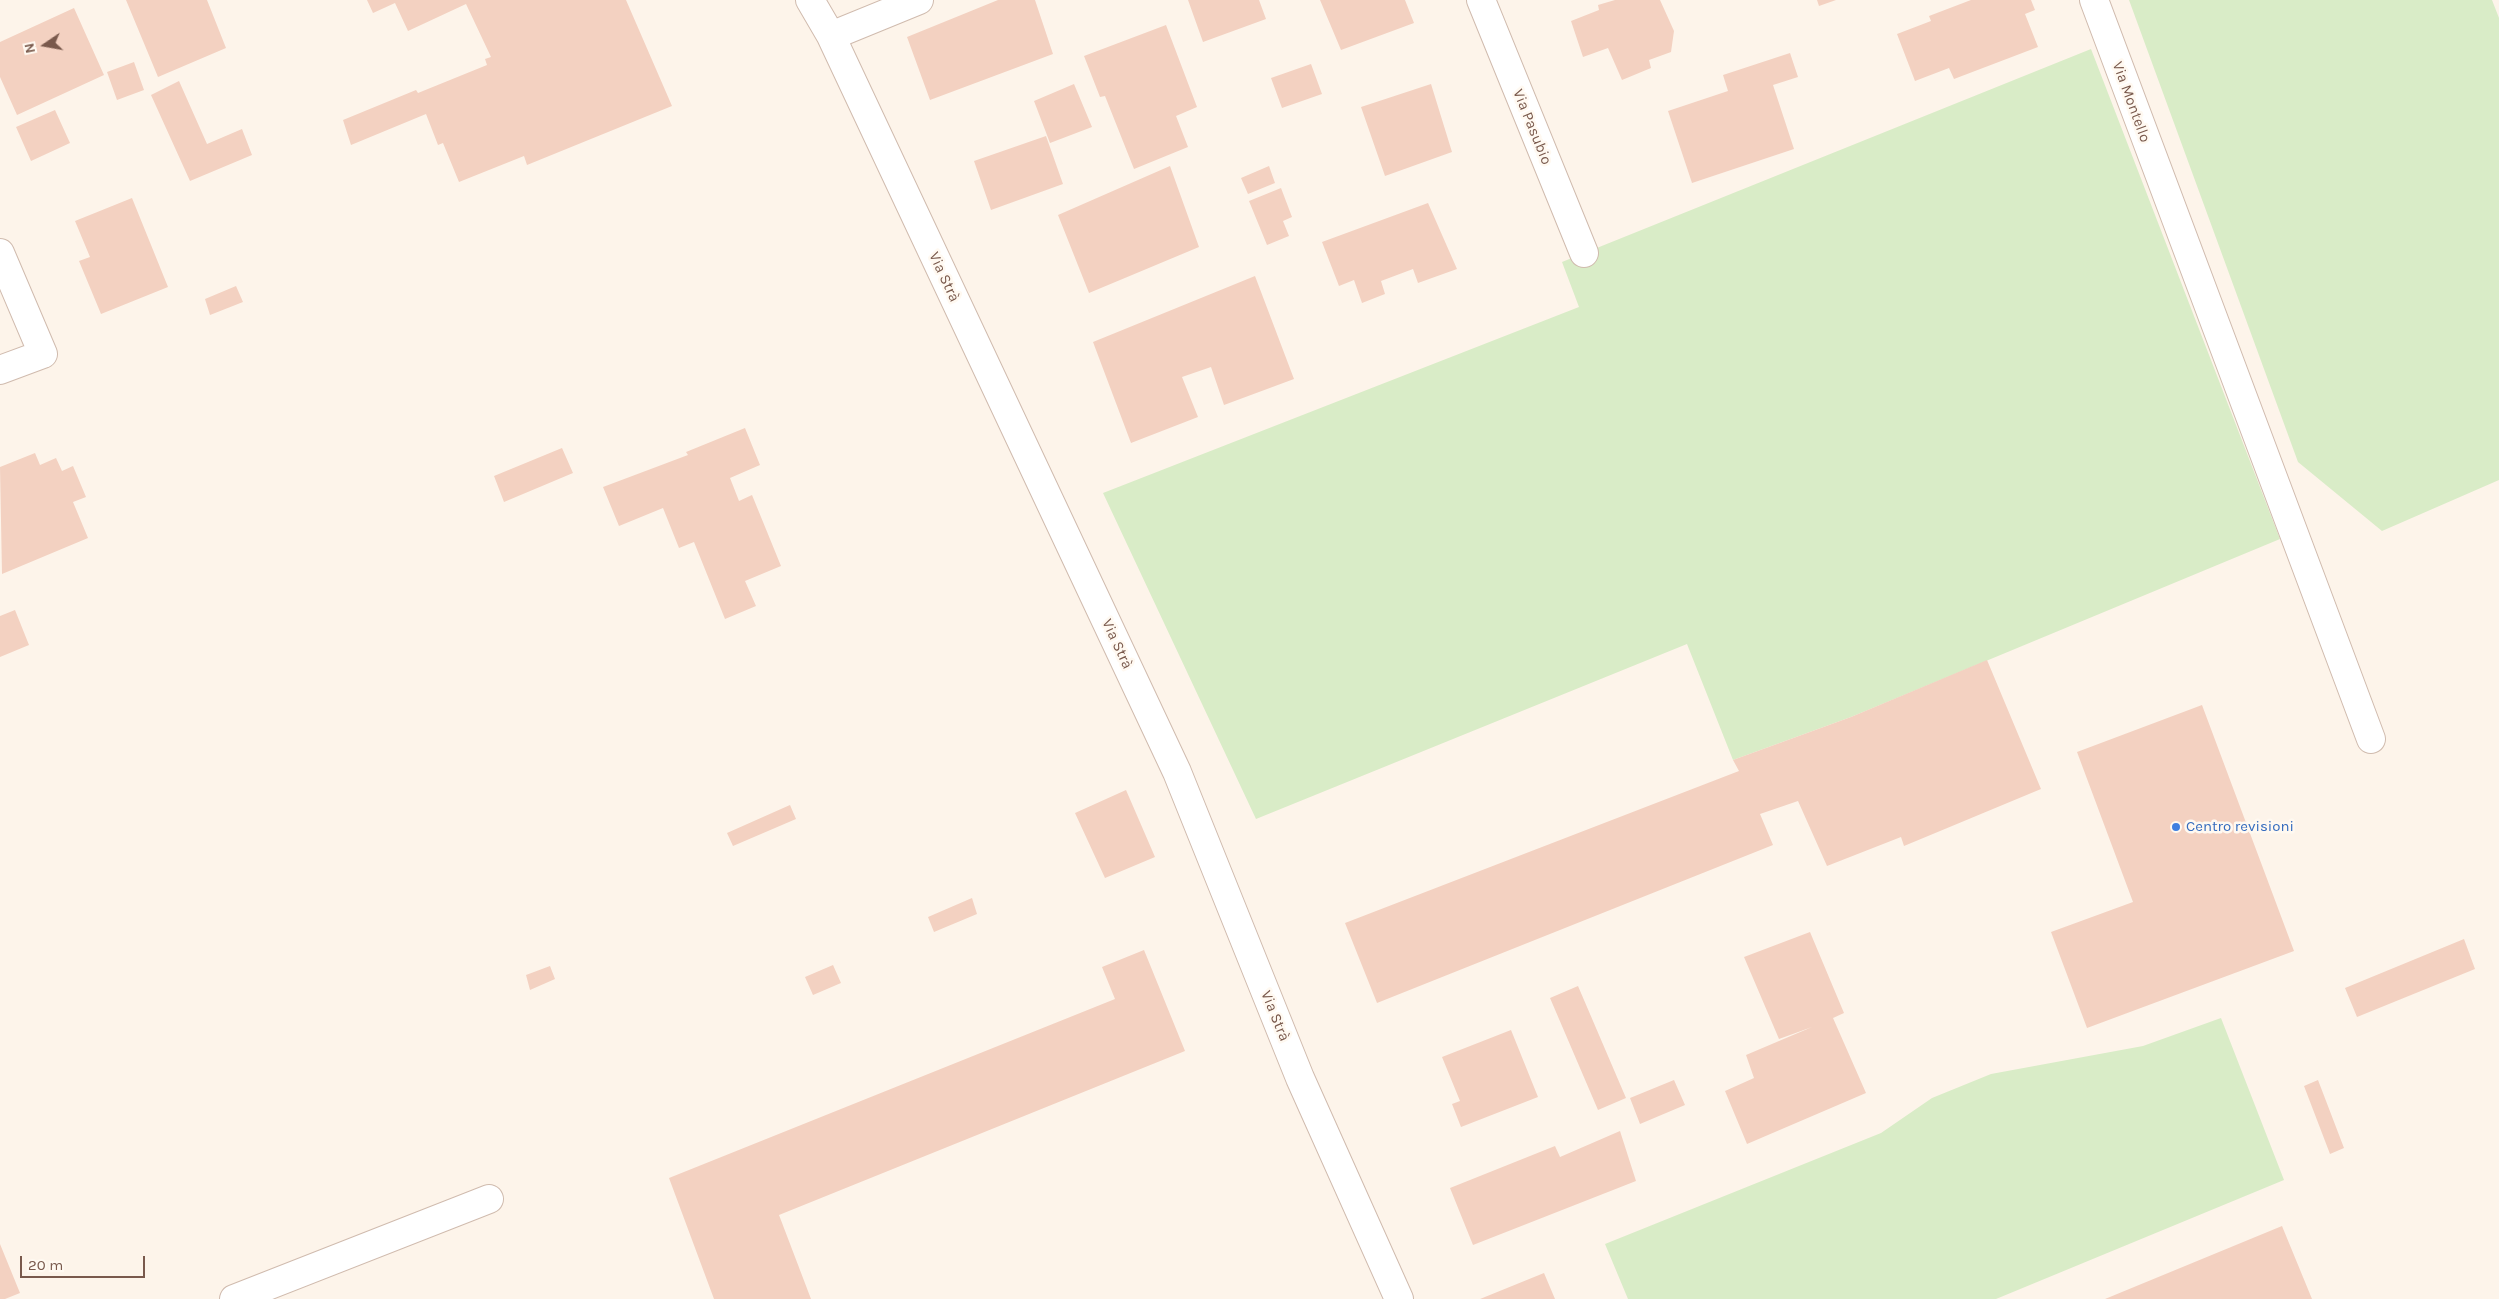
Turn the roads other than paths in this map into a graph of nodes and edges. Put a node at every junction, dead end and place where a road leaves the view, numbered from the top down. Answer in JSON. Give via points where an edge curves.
{"nodes":[{"id":1,"x":810,"y":0,"type":"edge"},
{"id":2,"x":919,"y":0,"type":"edge"},
{"id":3,"x":1480,"y":0,"type":"edge"},
{"id":4,"x":2094,"y":0,"type":"edge"},
{"id":5,"x":831,"y":36,"type":"junction"},
{"id":6,"x":0,"y":253,"type":"edge"},
{"id":7,"x":1584,"y":253,"type":"dead end"},
{"id":8,"x":0,"y":370,"type":"edge"},
{"id":9,"x":2371,"y":739,"type":"dead end"},
{"id":10,"x":489,"y":1199,"type":"dead end"},
{"id":11,"x":234,"y":1299,"type":"edge"},
{"id":12,"x":1399,"y":1299,"type":"edge"}],
"edges":[{"from":1,"to":5,"type":"street","name":"Via Strà"},
{"from":2,"to":5,"type":"street"},
{"from":3,"to":7,"type":"street","name":"Via Pasubio"},
{"from":4,"to":9,"type":"street","name":"Via Montello"},
{"from":5,"to":12,"type":"street","name":"Via Strà","via":[[1177,772],[1300,1078]]},
{"from":6,"to":8,"type":"street","via":[[42,354]]},
{"from":10,"to":11,"type":"street"}]}
